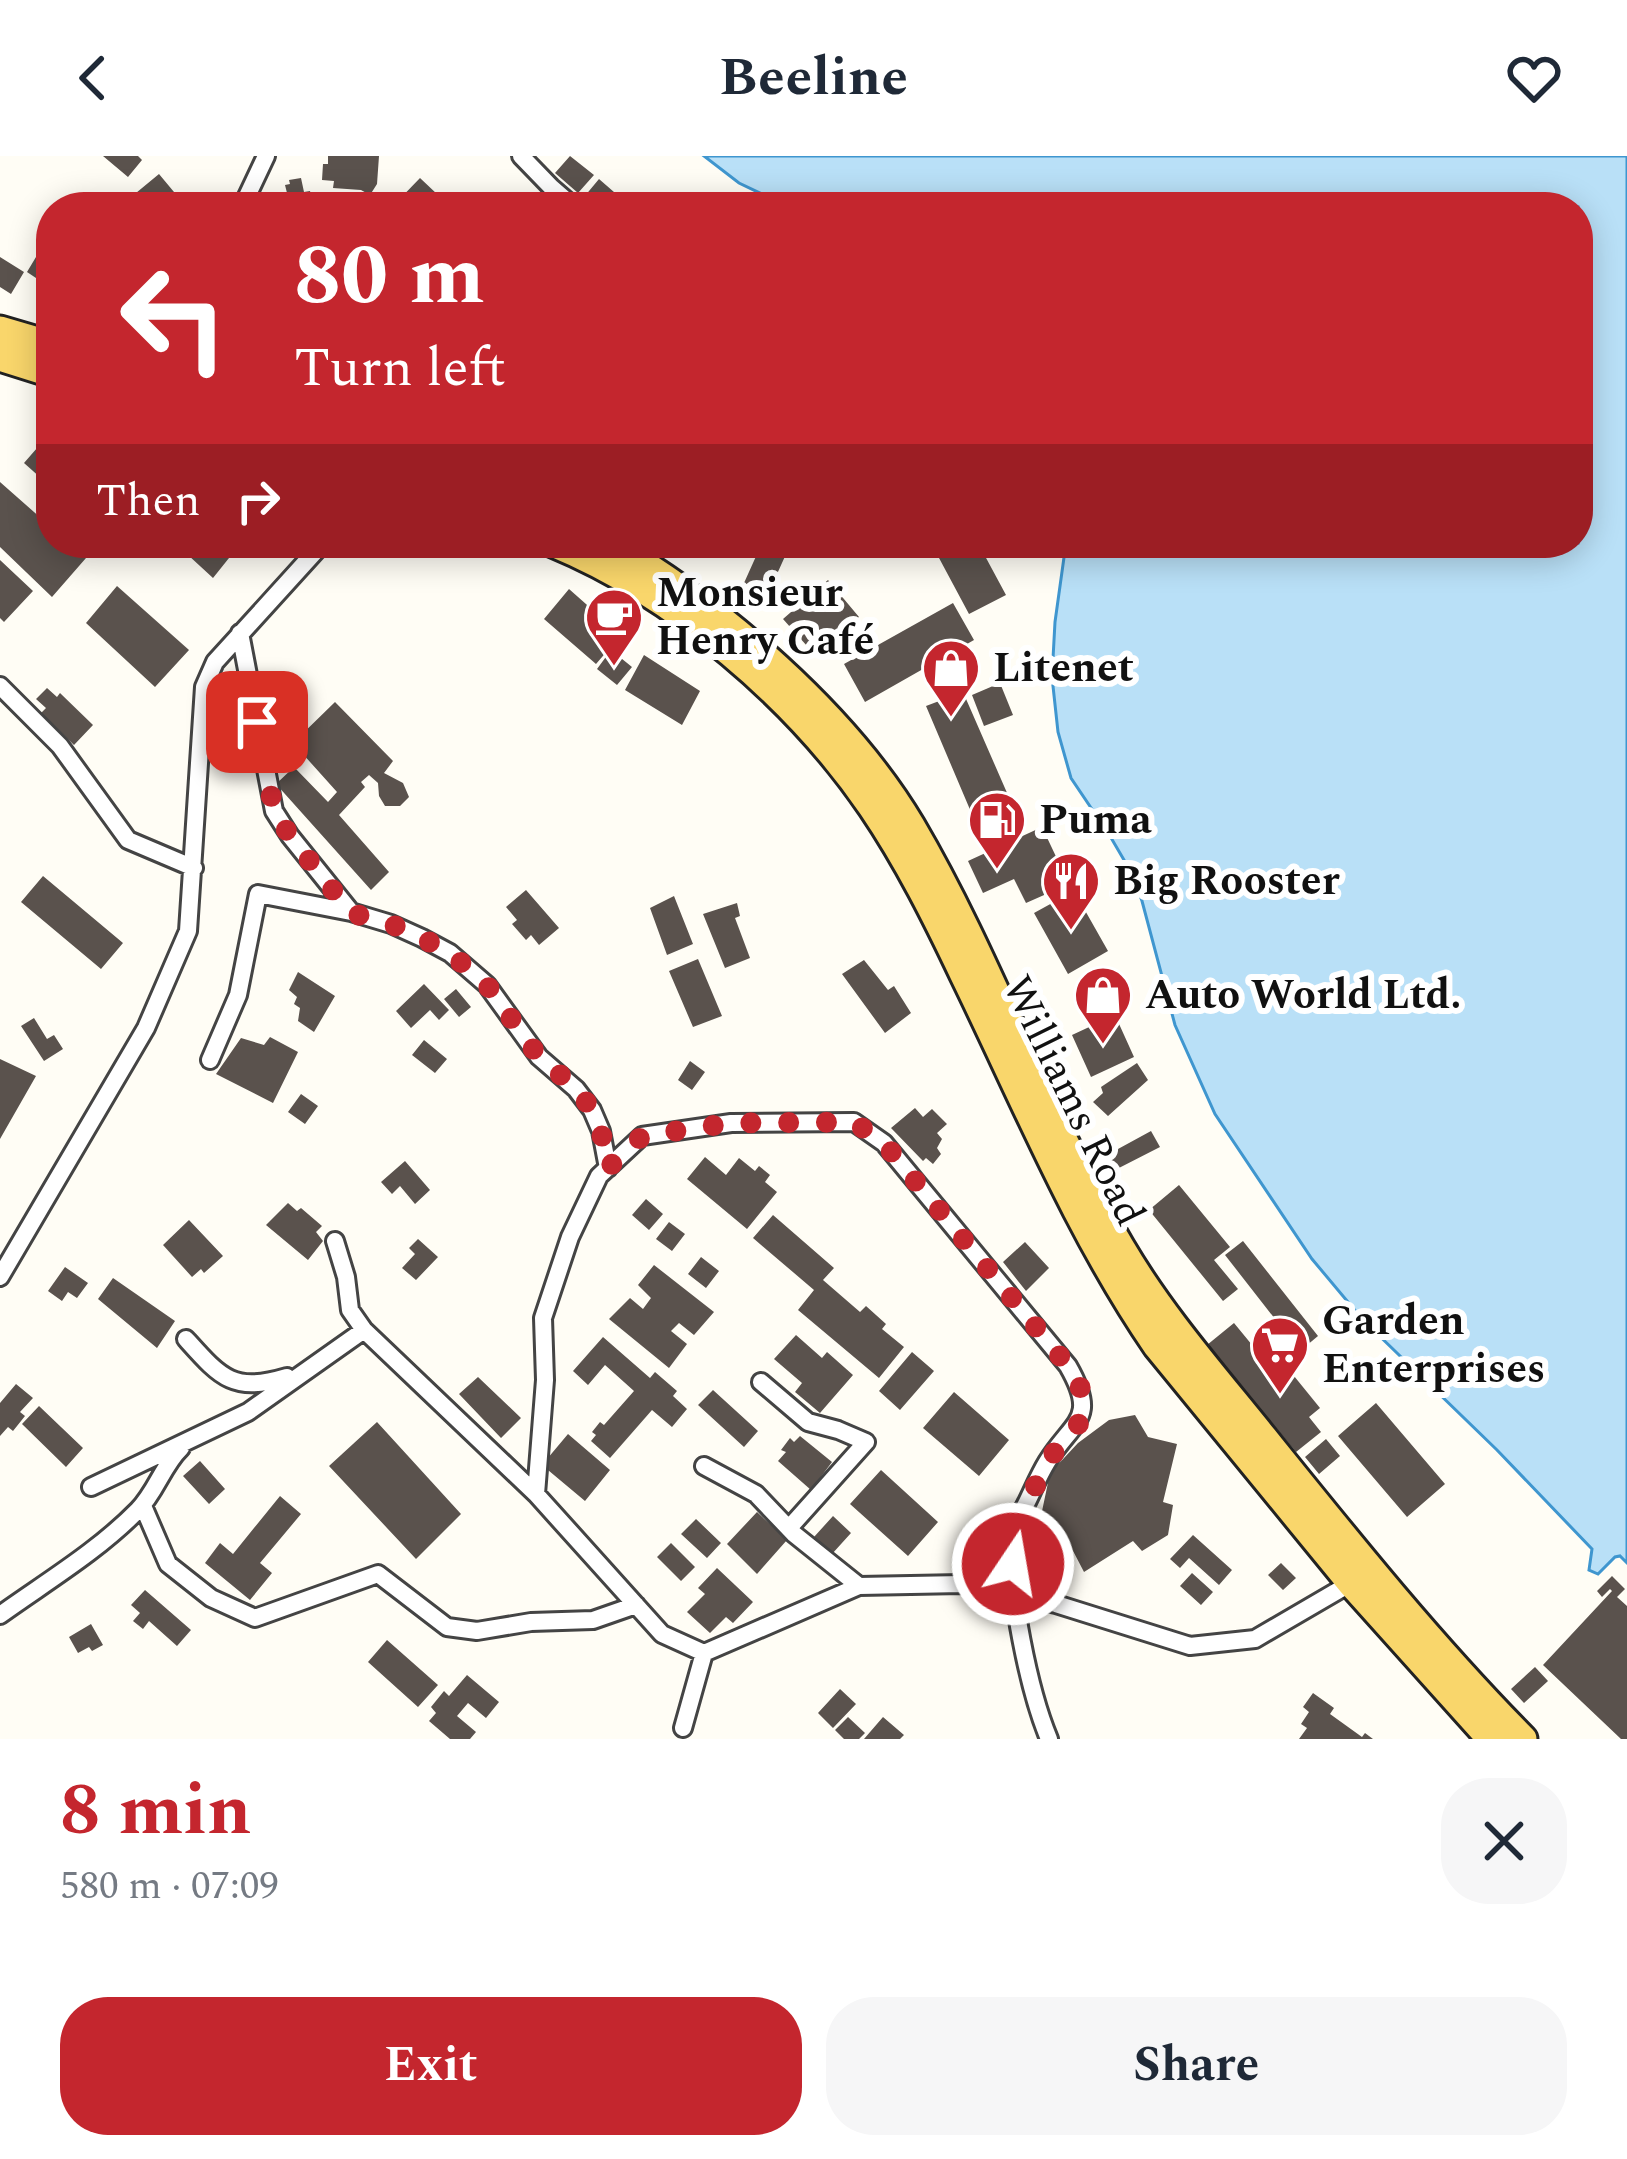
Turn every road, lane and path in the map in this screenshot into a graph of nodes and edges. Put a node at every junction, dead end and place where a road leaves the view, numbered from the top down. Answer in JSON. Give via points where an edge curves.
{"nodes":[{"id":1,"x":266,"y":156,"type":"edge"},
{"id":2,"x":521,"y":156,"type":"edge"},
{"id":3,"x":249,"y":192,"type":"edge"},
{"id":4,"x":556,"y":192,"type":"edge"},
{"id":5,"x":0,"y":330,"type":"edge"},
{"id":6,"x":36,"y":341,"type":"edge"},
{"id":7,"x":0,"y":357,"type":"edge"},
{"id":8,"x":36,"y":368,"type":"edge"},
{"id":9,"x":308,"y":558,"type":"edge"},
{"id":10,"x":589,"y":558,"type":"edge"},
{"id":11,"x":633,"y":558,"type":"edge"},
{"id":12,"x":240,"y":633,"type":"junction"},
{"id":13,"x":0,"y":686,"type":"edge"},
{"id":14,"x":194,"y":868,"type":"junction"},
{"id":15,"x":351,"y":913,"type":"junction"},
{"id":16,"x":210,"y":1060,"type":"dead end"},
{"id":17,"x":608,"y":1168,"type":"junction"},
{"id":18,"x":335,"y":1241,"type":"dead end"},
{"id":19,"x":0,"y":1277,"type":"edge"},
{"id":20,"x":364,"y":1330,"type":"junction"},
{"id":21,"x":186,"y":1339,"type":"dead end"},
{"id":22,"x":302,"y":1373,"type":"junction"},
{"id":23,"x":761,"y":1382,"type":"dead end"},
{"id":24,"x":190,"y":1438,"type":"junction"},
{"id":25,"x":704,"y":1466,"type":"dead end"},
{"id":26,"x":91,"y":1487,"type":"dead end"},
{"id":27,"x":536,"y":1494,"type":"junction"},
{"id":28,"x":143,"y":1506,"type":"junction"},
{"id":29,"x":789,"y":1528,"type":"junction"},
{"id":30,"x":1351,"y":1583,"type":"junction"},
{"id":31,"x":859,"y":1586,"type":"junction"},
{"id":32,"x":1015,"y":1594,"type":"junction"},
{"id":33,"x":635,"y":1605,"type":"junction"},
{"id":34,"x":0,"y":1615,"type":"edge"},
{"id":35,"x":704,"y":1653,"type":"junction"},
{"id":36,"x":683,"y":1728,"type":"dead end"},
{"id":37,"x":1049,"y":1739,"type":"edge"},
{"id":38,"x":1491,"y":1739,"type":"edge"},
{"id":39,"x":1523,"y":1739,"type":"edge"}],
"edges":[{"from":1,"to":3,"type":"street"},
{"from":2,"to":4,"type":"street"},
{"from":5,"to":6,"type":"main road"},
{"from":7,"to":8,"type":"main road"},
{"from":9,"to":12,"type":"street"},
{"from":10,"to":30,"type":"main road","name":"Williams Road","via":[[731,654],[860,790],[931,905],[1133,1311]]},
{"from":11,"to":39,"type":"main road","name":"Williams Road","via":[[749,644],[882,783],[953,901],[1069,1149],[1149,1291],[1369,1566]]},
{"from":12,"to":14,"type":"street","via":[[204,687]]},
{"from":12,"to":15,"type":"street","via":[[274,811]]},
{"from":13,"to":14,"type":"street","via":[[60,746],[128,840]]},
{"from":14,"to":19,"type":"street","via":[[188,932],[146,1028]]},
{"from":15,"to":16,"type":"street","via":[[258,894],[238,995]]},
{"from":15,"to":17,"type":"street","via":[[422,938],[487,985],[539,1057],[592,1110]]},
{"from":17,"to":27,"type":"street","via":[[571,1238],[543,1318]]},
{"from":17,"to":32,"type":"street","via":[[642,1136],[730,1123],[854,1122],[884,1143],[1081,1389],[1081,1421],[1048,1460],[1012,1534]]},
{"from":18,"to":20,"type":"street","via":[[350,1310]]},
{"from":20,"to":22,"type":"street"},
{"from":20,"to":27,"type":"street"},
{"from":21,"to":22,"type":"street","via":[[235,1384]]},
{"from":22,"to":24,"type":"street","via":[[248,1412]]},
{"from":23,"to":29,"type":"street","via":[[808,1422],[866,1442]]},
{"from":24,"to":26,"type":"street"},
{"from":24,"to":28,"type":"street"},
{"from":25,"to":29,"type":"street","via":[[756,1494]]},
{"from":27,"to":33,"type":"street"},
{"from":28,"to":33,"type":"street","via":[[168,1564],[211,1598],[255,1618],[378,1574],[447,1627],[477,1631],[593,1620]]},
{"from":28,"to":34,"type":"street"},
{"from":29,"to":31,"type":"street"},
{"from":30,"to":32,"type":"street","via":[[1255,1639],[1190,1646]]},
{"from":30,"to":38,"type":"main road","name":"Williams Road"},
{"from":31,"to":32,"type":"street","via":[[962,1583]]},
{"from":31,"to":35,"type":"street"},
{"from":32,"to":37,"type":"street"},
{"from":33,"to":35,"type":"street","via":[[662,1634]]},
{"from":35,"to":36,"type":"street"}]}
